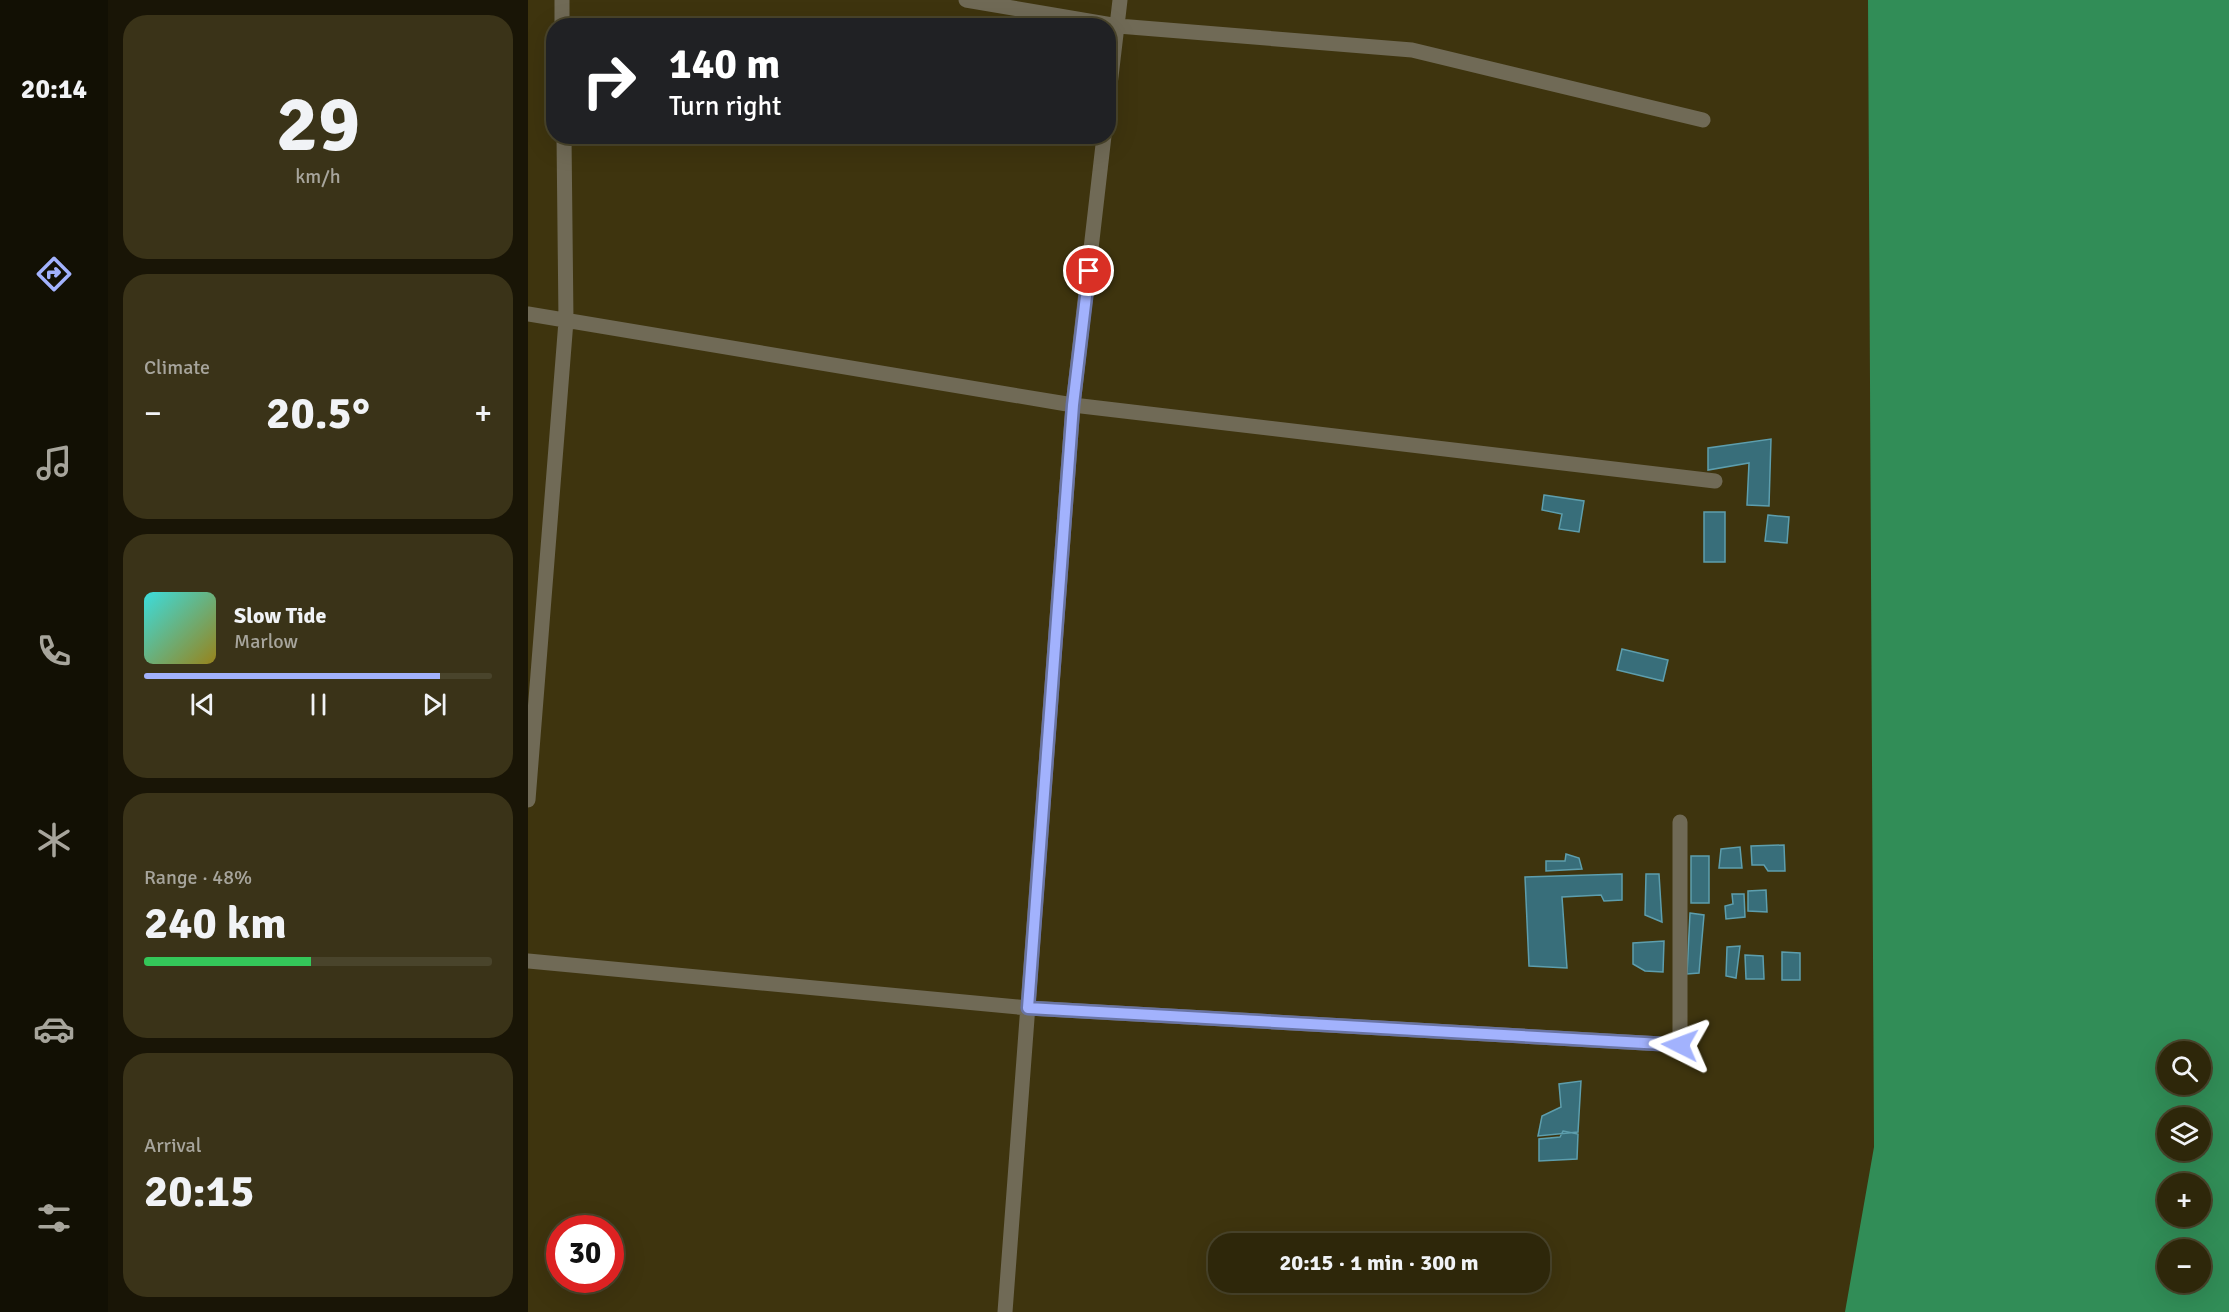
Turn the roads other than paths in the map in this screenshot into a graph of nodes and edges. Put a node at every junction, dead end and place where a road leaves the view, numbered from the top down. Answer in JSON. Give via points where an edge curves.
{"nodes":[{"id":1,"x":562,"y":0,"type":"edge"},
{"id":2,"x":966,"y":0,"type":"edge"},
{"id":3,"x":1120,"y":0,"type":"edge"},
{"id":4,"x":562,"y":18,"type":"edge"},
{"id":5,"x":1071,"y":18,"type":"edge"},
{"id":6,"x":1118,"y":26,"type":"junction"},
{"id":7,"x":1116,"y":41,"type":"edge"},
{"id":8,"x":1703,"y":120,"type":"dead end"},
{"id":9,"x":564,"y":144,"type":"edge"},
{"id":10,"x":1103,"y":144,"type":"edge"},
{"id":11,"x":528,"y":314,"type":"edge"},
{"id":12,"x":566,"y":321,"type":"junction"},
{"id":13,"x":1073,"y":405,"type":"junction"},
{"id":14,"x":1714,"y":481,"type":"dead end"},
{"id":15,"x":528,"y":800,"type":"edge"},
{"id":16,"x":1680,"y":822,"type":"dead end"},
{"id":17,"x":528,"y":961,"type":"edge"},
{"id":18,"x":1028,"y":1008,"type":"junction"},
{"id":19,"x":1005,"y":1312,"type":"edge"}],
"edges":[{"from":1,"to":4,"type":"street"},
{"from":2,"to":5,"type":"street"},
{"from":3,"to":6,"type":"street"},
{"from":6,"to":7,"type":"street"},
{"from":6,"to":8,"type":"street","via":[[1412,50]]},
{"from":9,"to":12,"type":"street"},
{"from":10,"to":13,"type":"street"},
{"from":11,"to":12,"type":"street"},
{"from":12,"to":13,"type":"street"},
{"from":12,"to":15,"type":"street"},
{"from":13,"to":14,"type":"street"},
{"from":13,"to":18,"type":"street"},
{"from":16,"to":18,"type":"street","via":[[1680,1045]]},
{"from":17,"to":18,"type":"street"},
{"from":18,"to":19,"type":"street"}]}
